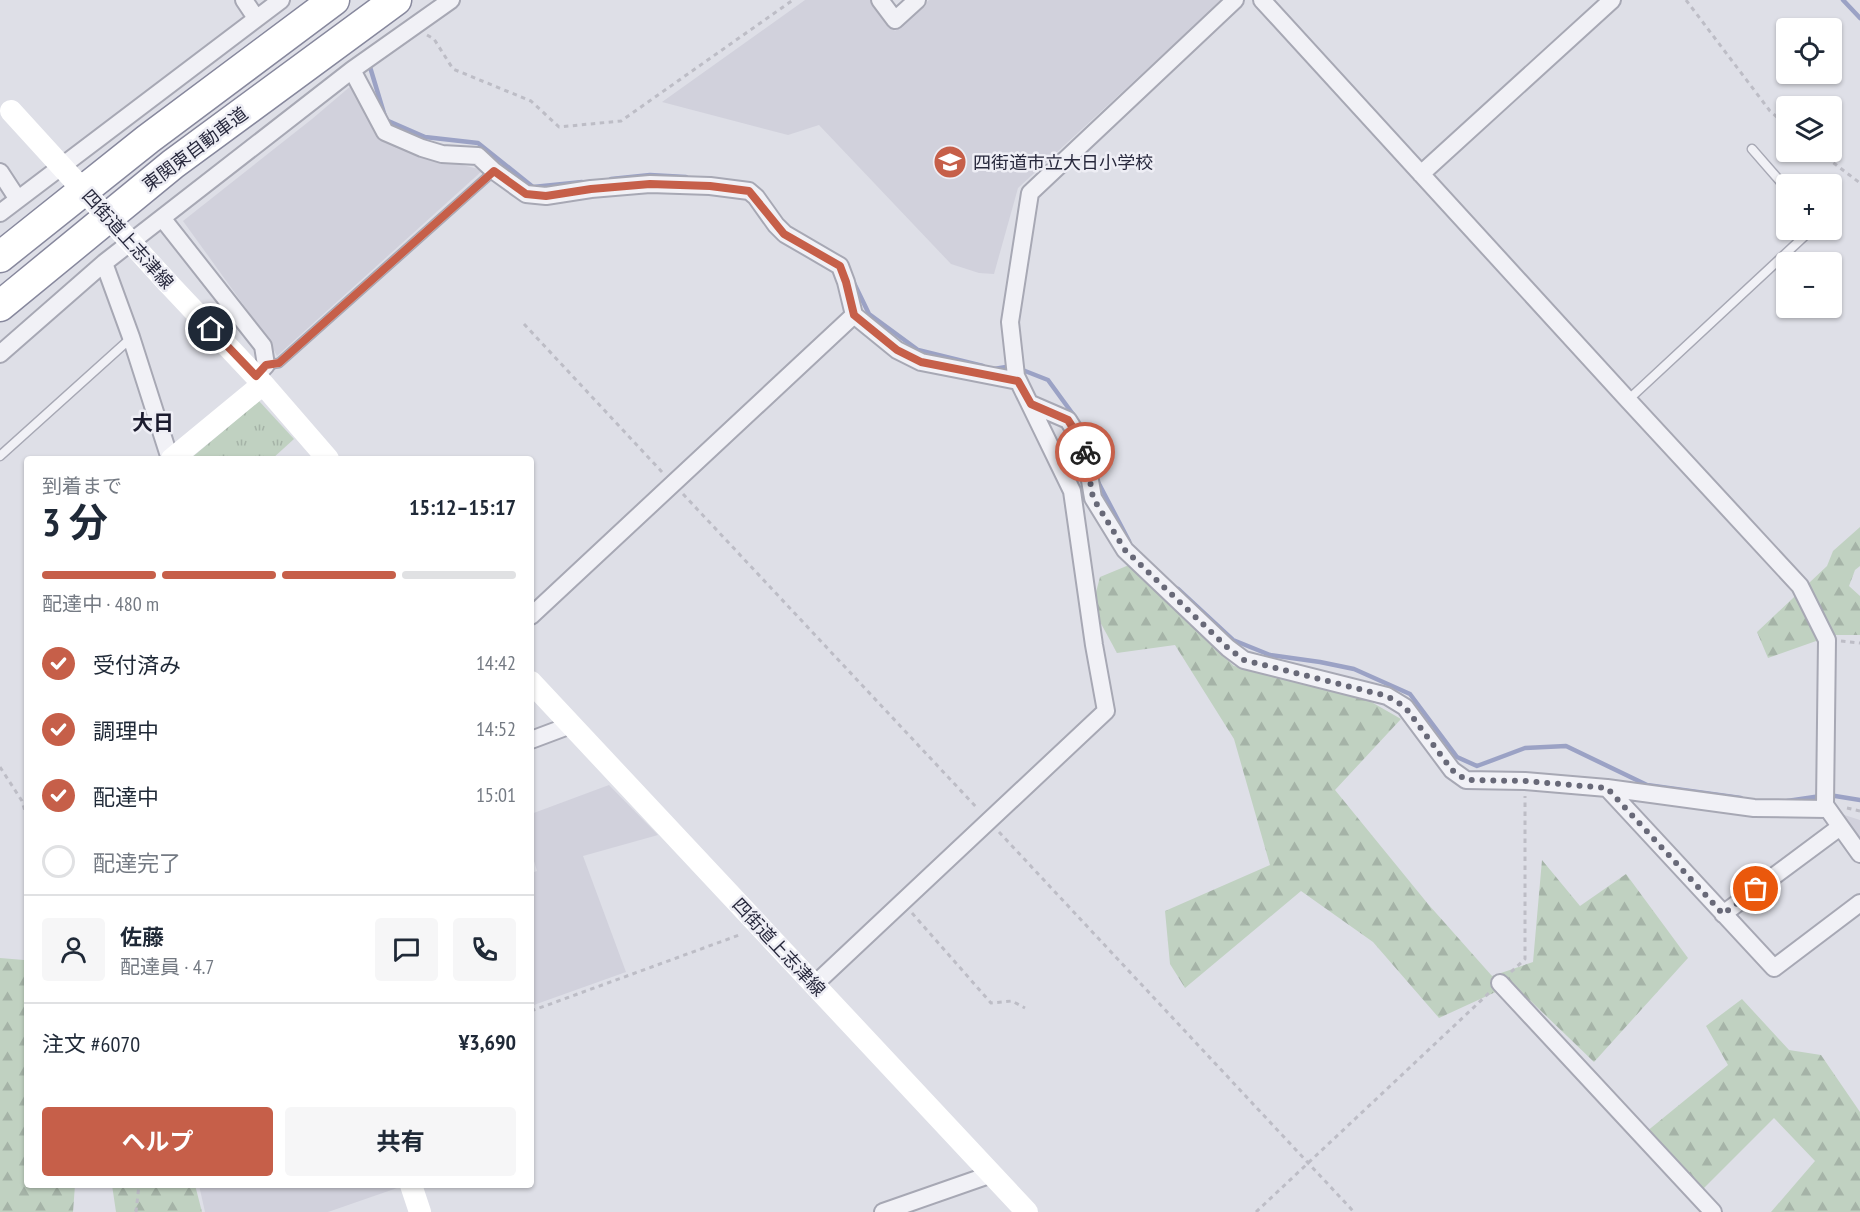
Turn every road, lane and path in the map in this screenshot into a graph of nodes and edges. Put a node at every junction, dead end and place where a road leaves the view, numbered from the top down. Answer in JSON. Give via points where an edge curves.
{"nodes":[{"id":1,"x":244,"y":0,"type":"edge"},
{"id":2,"x":281,"y":0,"type":"edge"},
{"id":3,"x":334,"y":0,"type":"edge"},
{"id":4,"x":396,"y":0,"type":"edge"},
{"id":5,"x":451,"y":0,"type":"edge"},
{"id":6,"x":793,"y":0,"type":"edge"},
{"id":7,"x":880,"y":0,"type":"edge"},
{"id":8,"x":917,"y":0,"type":"edge"},
{"id":9,"x":1235,"y":0,"type":"edge"},
{"id":10,"x":1262,"y":0,"type":"edge"},
{"id":11,"x":1612,"y":0,"type":"edge"},
{"id":12,"x":1686,"y":0,"type":"edge"},
{"id":13,"x":256,"y":18,"type":"junction"},
{"id":14,"x":412,"y":28,"type":"junction"},
{"id":15,"x":352,"y":70,"type":"junction"},
{"id":16,"x":6,"y":105,"type":"edge"},
{"id":17,"x":1776,"y":116,"type":"edge"},
{"id":18,"x":1752,"y":149,"type":"dead end"},
{"id":19,"x":1832,"y":162,"type":"edge"},
{"id":20,"x":494,"y":171,"type":"junction"},
{"id":21,"x":0,"y":172,"type":"edge"},
{"id":22,"x":1421,"y":174,"type":"junction"},
{"id":23,"x":1776,"y":177,"type":"edge"},
{"id":24,"x":1860,"y":183,"type":"edge"},
{"id":25,"x":17,"y":198,"type":"junction"},
{"id":26,"x":0,"y":213,"type":"edge"},
{"id":27,"x":162,"y":218,"type":"junction"},
{"id":28,"x":1800,"y":240,"type":"edge"},
{"id":29,"x":0,"y":257,"type":"edge"},
{"id":30,"x":104,"y":263,"type":"junction"},
{"id":31,"x":0,"y":306,"type":"edge"},
{"id":32,"x":854,"y":315,"type":"junction"},
{"id":33,"x":524,"y":324,"type":"dead end"},
{"id":34,"x":131,"y":338,"type":"junction"},
{"id":35,"x":0,"y":354,"type":"edge"},
{"id":36,"x":262,"y":375,"type":"junction"},
{"id":37,"x":1017,"y":378,"type":"junction"},
{"id":38,"x":1628,"y":400,"type":"junction"},
{"id":39,"x":1031,"y":404,"type":"junction"},
{"id":40,"x":0,"y":456,"type":"edge"},
{"id":41,"x":170,"y":456,"type":"edge"},
{"id":42,"x":174,"y":456,"type":"edge"},
{"id":43,"x":326,"y":456,"type":"edge"},
{"id":44,"x":674,"y":484,"type":"junction"},
{"id":45,"x":534,"y":613,"type":"edge"},
{"id":46,"x":534,"y":685,"type":"edge"},
{"id":47,"x":571,"y":725,"type":"junction"},
{"id":48,"x":534,"y":739,"type":"edge"},
{"id":49,"x":0,"y":767,"type":"edge"},
{"id":50,"x":1525,"y":781,"type":"junction"},
{"id":51,"x":1607,"y":788,"type":"junction"},
{"id":52,"x":1825,"y":807,"type":"junction"},
{"id":53,"x":24,"y":808,"type":"edge"},
{"id":54,"x":989,"y":822,"type":"junction"},
{"id":55,"x":1840,"y":827,"type":"junction"},
{"id":56,"x":1860,"y":854,"type":"edge"},
{"id":57,"x":903,"y":903,"type":"junction"},
{"id":58,"x":1860,"y":903,"type":"edge"},
{"id":59,"x":1723,"y":914,"type":"junction"},
{"id":60,"x":761,"y":927,"type":"junction"},
{"id":61,"x":1500,"y":983,"type":"junction"},
{"id":62,"x":814,"y":985,"type":"junction"},
{"id":63,"x":1025,"y":1008,"type":"dead end"},
{"id":64,"x":534,"y":1010,"type":"edge"},
{"id":65,"x":1308,"y":1163,"type":"junction"},
{"id":66,"x":992,"y":1174,"type":"junction"},
{"id":67,"x":139,"y":1188,"type":"edge"},
{"id":68,"x":412,"y":1188,"type":"edge"},
{"id":69,"x":136,"y":1212,"type":"edge"},
{"id":70,"x":420,"y":1212,"type":"edge"},
{"id":71,"x":883,"y":1212,"type":"edge"},
{"id":72,"x":1027,"y":1212,"type":"edge"},
{"id":73,"x":1256,"y":1212,"type":"edge"},
{"id":74,"x":1354,"y":1212,"type":"edge"},
{"id":75,"x":1713,"y":1212,"type":"edge"}],
"edges":[{"from":1,"to":13,"type":"street"},
{"from":2,"to":13,"type":"street"},
{"from":3,"to":29,"type":"highway","name":"東関東自動車道","via":[[148,139]]},
{"from":4,"to":31,"type":"highway","name":"東関東自動車道","via":[[172,164]]},
{"from":5,"to":14,"type":"street"},
{"from":6,"to":14,"type":"path","via":[[621,121],[559,127],[531,101],[453,69],[434,39]]},
{"from":7,"to":8,"type":"street","via":[[895,20]]},
{"from":9,"to":37,"type":"street","via":[[1030,193],[1010,322]]},
{"from":10,"to":22,"type":"street"},
{"from":11,"to":22,"type":"street"},
{"from":12,"to":17,"type":"path"},
{"from":13,"to":25,"type":"street"},
{"from":14,"to":15,"type":"street"},
{"from":15,"to":20,"type":"street","via":[[385,132],[442,154],[478,156]]},
{"from":15,"to":27,"type":"street"},
{"from":16,"to":36,"type":"main road","name":"四街道上志津線","bridge":true,"via":[[167,282]]},
{"from":18,"to":23,"type":"lane"},
{"from":19,"to":24,"type":"path"},
{"from":20,"to":32,"type":"street","via":[[526,194],[546,196],[650,184],[749,191],[784,234],[840,266]]},
{"from":20,"to":36,"type":"lane"},
{"from":21,"to":25,"type":"street"},
{"from":22,"to":38,"type":"street"},
{"from":25,"to":26,"type":"street"},
{"from":27,"to":30,"type":"street"},
{"from":27,"to":36,"type":"street","via":[[263,346]]},
{"from":28,"to":38,"type":"lane"},
{"from":30,"to":34,"type":"street"},
{"from":30,"to":35,"type":"street"},
{"from":32,"to":37,"type":"street","via":[[897,350],[921,362]]},
{"from":32,"to":44,"type":"street"},
{"from":33,"to":44,"type":"path"},
{"from":34,"to":40,"type":"lane"},
{"from":34,"to":41,"type":"street"},
{"from":36,"to":42,"type":"main road"},
{"from":36,"to":43,"type":"main road","name":"四街道上志津線"},
{"from":37,"to":39,"type":"street"},
{"from":38,"to":52,"type":"street","via":[[1800,586],[1827,640]]},
{"from":39,"to":50,"type":"street","via":[[1068,420],[1084,445],[1093,498],[1125,550],[1228,648],[1244,660],[1387,696],[1405,707],[1452,770],[1466,780]]},
{"from":39,"to":54,"type":"street","via":[[1072,491],[1106,711]]},
{"from":44,"to":45,"type":"street"},
{"from":44,"to":54,"type":"path"},
{"from":46,"to":47,"type":"main road","name":"四街道上志津線"},
{"from":47,"to":48,"type":"street"},
{"from":47,"to":60,"type":"main road","name":"四街道上志津線"},
{"from":49,"to":53,"type":"path"},
{"from":50,"to":51,"type":"street"},
{"from":50,"to":61,"type":"path","via":[[1525,959]]},
{"from":51,"to":52,"type":"street","via":[[1754,808]]},
{"from":51,"to":59,"type":"street"},
{"from":52,"to":55,"type":"street"},
{"from":54,"to":57,"type":"street"},
{"from":54,"to":65,"type":"path"},
{"from":55,"to":56,"type":"street"},
{"from":55,"to":59,"type":"street"},
{"from":57,"to":62,"type":"street"},
{"from":57,"to":63,"type":"path","via":[[991,1003],[1012,1001]]},
{"from":58,"to":59,"type":"street","via":[[1774,968]]},
{"from":60,"to":62,"type":"main road","name":"四街道上志津線"},
{"from":60,"to":64,"type":"path"},
{"from":61,"to":65,"type":"path"},
{"from":61,"to":75,"type":"street"},
{"from":62,"to":66,"type":"main road","name":"四街道上志津線"},
{"from":65,"to":73,"type":"path"},
{"from":65,"to":74,"type":"path"},
{"from":66,"to":71,"type":"street"},
{"from":66,"to":72,"type":"main road","name":"四街道上志津線"},
{"from":67,"to":69,"type":"path"},
{"from":68,"to":70,"type":"main road"}]}
